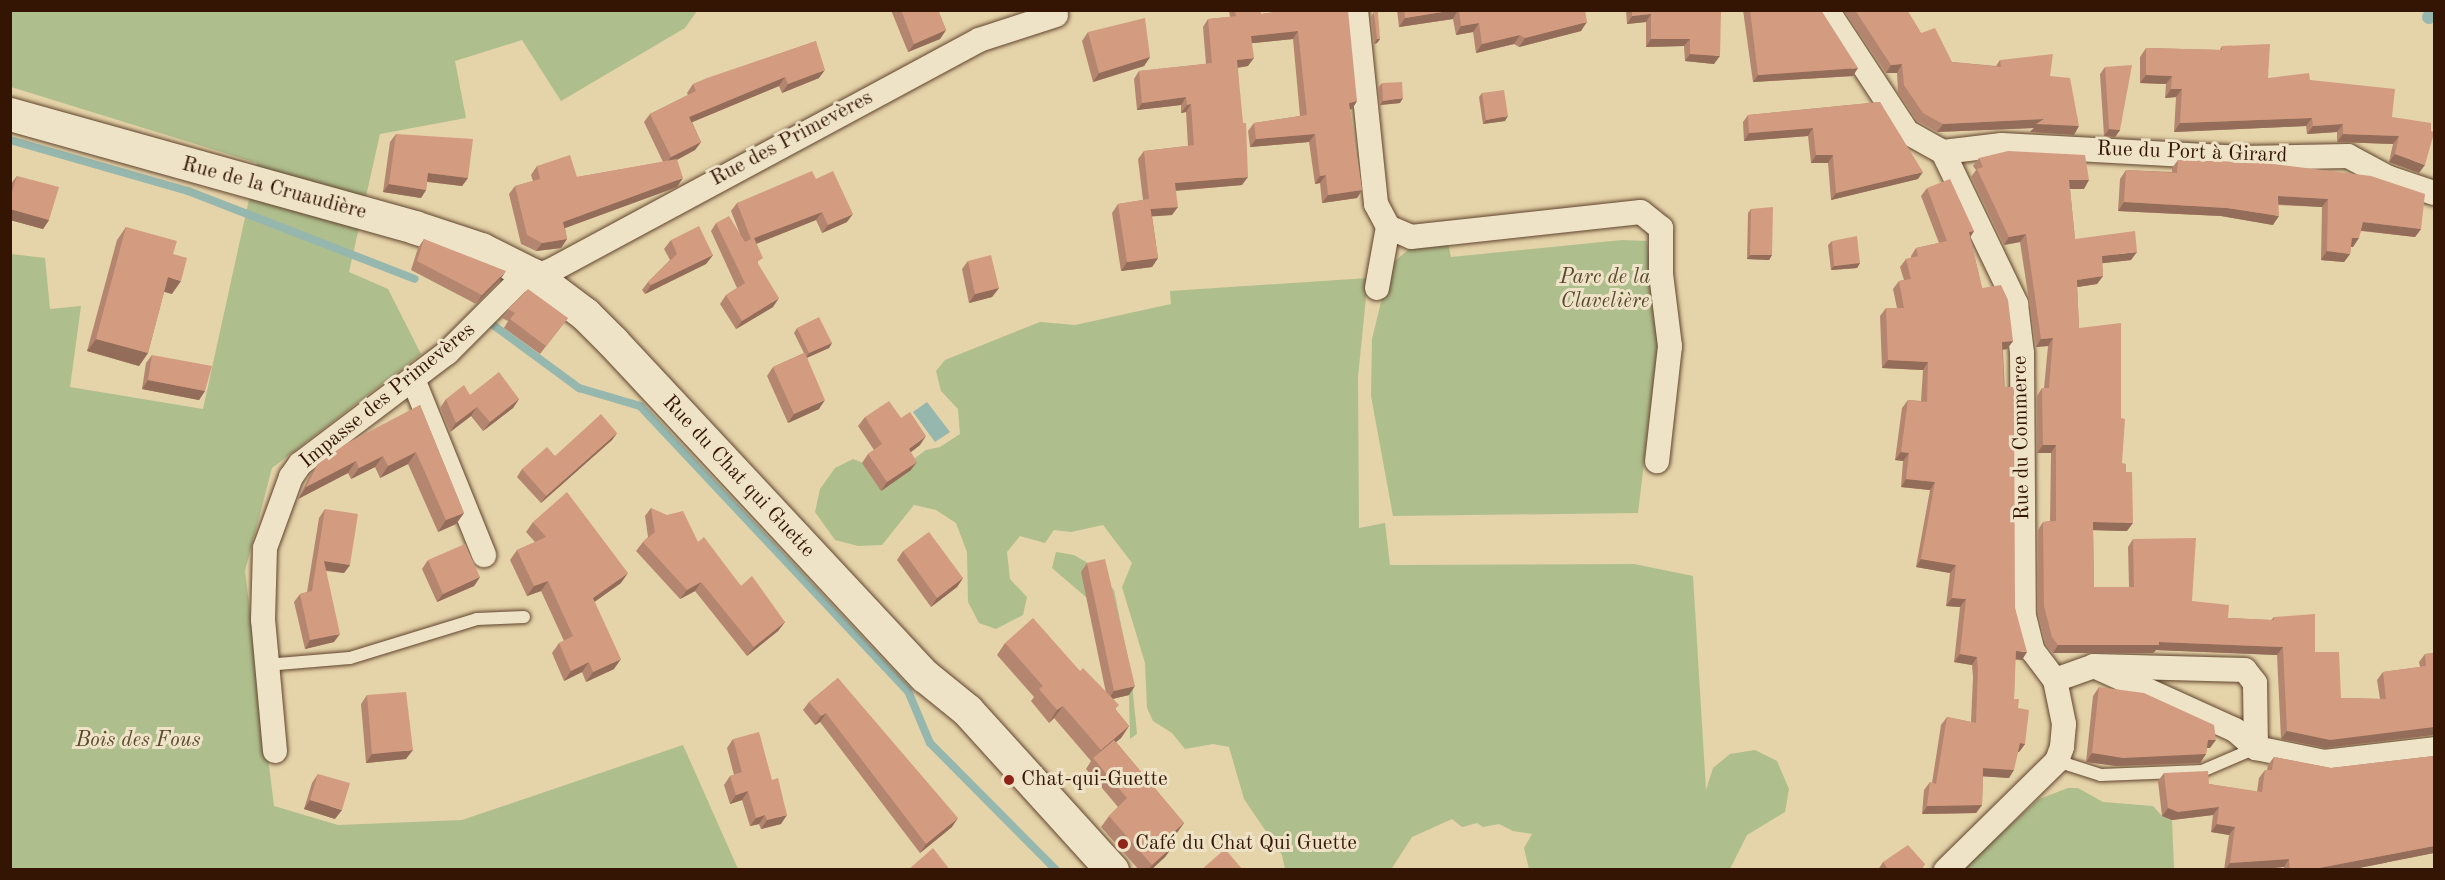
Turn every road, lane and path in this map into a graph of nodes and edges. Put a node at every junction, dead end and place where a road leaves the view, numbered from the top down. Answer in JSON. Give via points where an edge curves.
{"nodes":[{"id":1,"x":1031,"y":10,"type":"edge"},
{"id":2,"x":1356,"y":10,"type":"edge"},
{"id":3,"x":1827,"y":10,"type":"edge"},
{"id":4,"x":1065,"y":13,"type":"edge"},
{"id":5,"x":10,"y":114,"type":"edge"},
{"id":6,"x":1943,"y":152,"type":"junction"},
{"id":7,"x":2434,"y":193,"type":"edge"},
{"id":8,"x":1388,"y":227,"type":"junction"},
{"id":9,"x":533,"y":275,"type":"junction"},
{"id":10,"x":1377,"y":288,"type":"dead end"},
{"id":11,"x":413,"y":379,"type":"junction"},
{"id":12,"x":1657,"y":461,"type":"dead end"},
{"id":13,"x":484,"y":555,"type":"dead end"},
{"id":14,"x":524,"y":617,"type":"dead end"},
{"id":15,"x":266,"y":665,"type":"junction"},
{"id":16,"x":2094,"y":666,"type":"junction"},
{"id":17,"x":2055,"y":680,"type":"junction"},
{"id":18,"x":936,"y":688,"type":"junction"},
{"id":19,"x":2256,"y":748,"type":"junction"},
{"id":20,"x":2434,"y":749,"type":"edge"},
{"id":21,"x":274,"y":751,"type":"dead end"},
{"id":22,"x":2056,"y":761,"type":"junction"},
{"id":23,"x":1090,"y":870,"type":"edge"},
{"id":24,"x":1112,"y":870,"type":"edge"},
{"id":25,"x":1946,"y":870,"type":"edge"}],
"edges":[{"from":1,"to":4,"type":"street"},
{"from":2,"to":8,"type":"street","via":[[1376,204]]},
{"from":3,"to":6,"type":"street","via":[[1907,132]]},
{"from":4,"to":9,"type":"street","name":"Rue des Primevères","via":[[979,40],[552,270]]},
{"from":5,"to":9,"type":"main road","name":"Rue de la Cruaudière","via":[[414,227],[481,249]]},
{"from":6,"to":7,"type":"street","name":"Rue du Port à Girard","via":[[2002,146],[2243,158],[2348,156],[2389,178]]},
{"from":6,"to":17,"type":"street","name":"Rue du Commerce","via":[[2016,304],[2022,353],[2024,616],[2033,651]]},
{"from":8,"to":10,"type":"street"},
{"from":8,"to":12,"type":"street","via":[[1411,237],[1641,212],[1661,228],[1660,274],[1670,346]]},
{"from":9,"to":11,"type":"street","name":"Impasse des Primevères","via":[[519,281]]},
{"from":9,"to":18,"type":"main road","name":"Rue du Chat qui Guette","via":[[585,314],[613,342]]},
{"from":11,"to":13,"type":"street"},
{"from":11,"to":15,"type":"street","name":"Impasse des Primevères","via":[[300,464],[291,477],[265,548]]},
{"from":14,"to":15,"type":"lane","via":[[477,619],[350,658]]},
{"from":15,"to":21,"type":"street","name":"Impasse des Primevères"},
{"from":16,"to":17,"type":"street"},
{"from":16,"to":19,"type":"street","via":[[2235,730]]},
{"from":16,"to":19,"type":"street","via":[[2245,670],[2255,683]]},
{"from":17,"to":22,"type":"street","name":"Rue du Commerce","via":[[2064,724]]},
{"from":18,"to":23,"type":"main road","name":"Rue du Chat qui Guette","via":[[958,719]]},
{"from":18,"to":24,"type":"main road","name":"Rue du Chat qui Guette","via":[[967,710]]},
{"from":19,"to":20,"type":"street","via":[[2324,762]]},
{"from":19,"to":22,"type":"lane","via":[[2191,772],[2101,775]]},
{"from":22,"to":25,"type":"street"}]}
